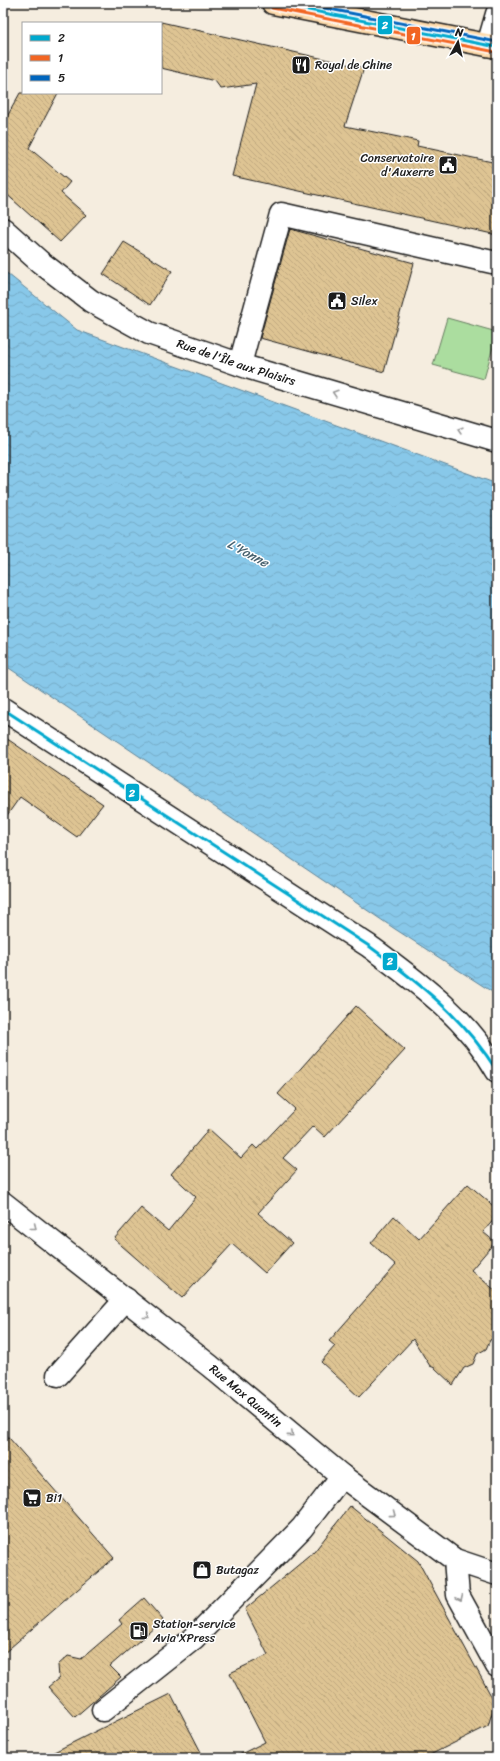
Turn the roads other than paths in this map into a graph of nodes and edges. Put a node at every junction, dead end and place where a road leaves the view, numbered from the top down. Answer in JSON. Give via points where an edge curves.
{"nodes":[{"id":1,"x":273,"y":3,"type":"edge"},
{"id":2,"x":497,"y":14,"type":"edge"},
{"id":3,"x":492,"y":46,"type":"edge"},
{"id":4,"x":3,"y":229,"type":"edge"},
{"id":5,"x":492,"y":262,"type":"dead end"},
{"id":6,"x":245,"y":366,"type":"junction"},
{"id":7,"x":497,"y":441,"type":"edge"},
{"id":8,"x":3,"y":708,"type":"edge"},
{"id":9,"x":497,"y":1070,"type":"edge"},
{"id":10,"x":3,"y":1203,"type":"edge"},
{"id":11,"x":126,"y":1299,"type":"junction"},
{"id":12,"x":58,"y":1375,"type":"dead end"},
{"id":13,"x":342,"y":1476,"type":"junction"},
{"id":14,"x":455,"y":1560,"type":"junction"},
{"id":15,"x":497,"y":1574,"type":"edge"},
{"id":16,"x":497,"y":1666,"type":"edge"},
{"id":17,"x":103,"y":1710,"type":"dead end"}],
"edges":[{"from":1,"to":3,"type":"main road"},
{"from":2,"to":3,"type":"street"},
{"from":4,"to":6,"type":"street","name":"Rue de l'Île aux Plaisirs","via":[[40,262],[91,301],[149,333]]},
{"from":5,"to":6,"type":"street","via":[[281,214]]},
{"from":7,"to":6,"type":"street","name":"Rue de l'Île aux Plaisirs","one_way":true},
{"from":8,"to":9,"type":"street","via":[[369,946],[426,988],[458,1018],[490,1057]]},
{"from":10,"to":11,"type":"street","name":"Rue Max Quantin","one_way":true},
{"from":11,"to":12,"type":"street"},
{"from":11,"to":13,"type":"street","name":"Rue Max Quantin","one_way":true},
{"from":13,"to":14,"type":"street","name":"Rue Max Quantin","one_way":true},
{"from":13,"to":17,"type":"street","via":[[302,1528],[194,1638]]},
{"from":14,"to":15,"type":"street","name":"Rue Max Quantin"},
{"from":14,"to":16,"type":"street","one_way":true,"via":[[458,1595]]}]}
